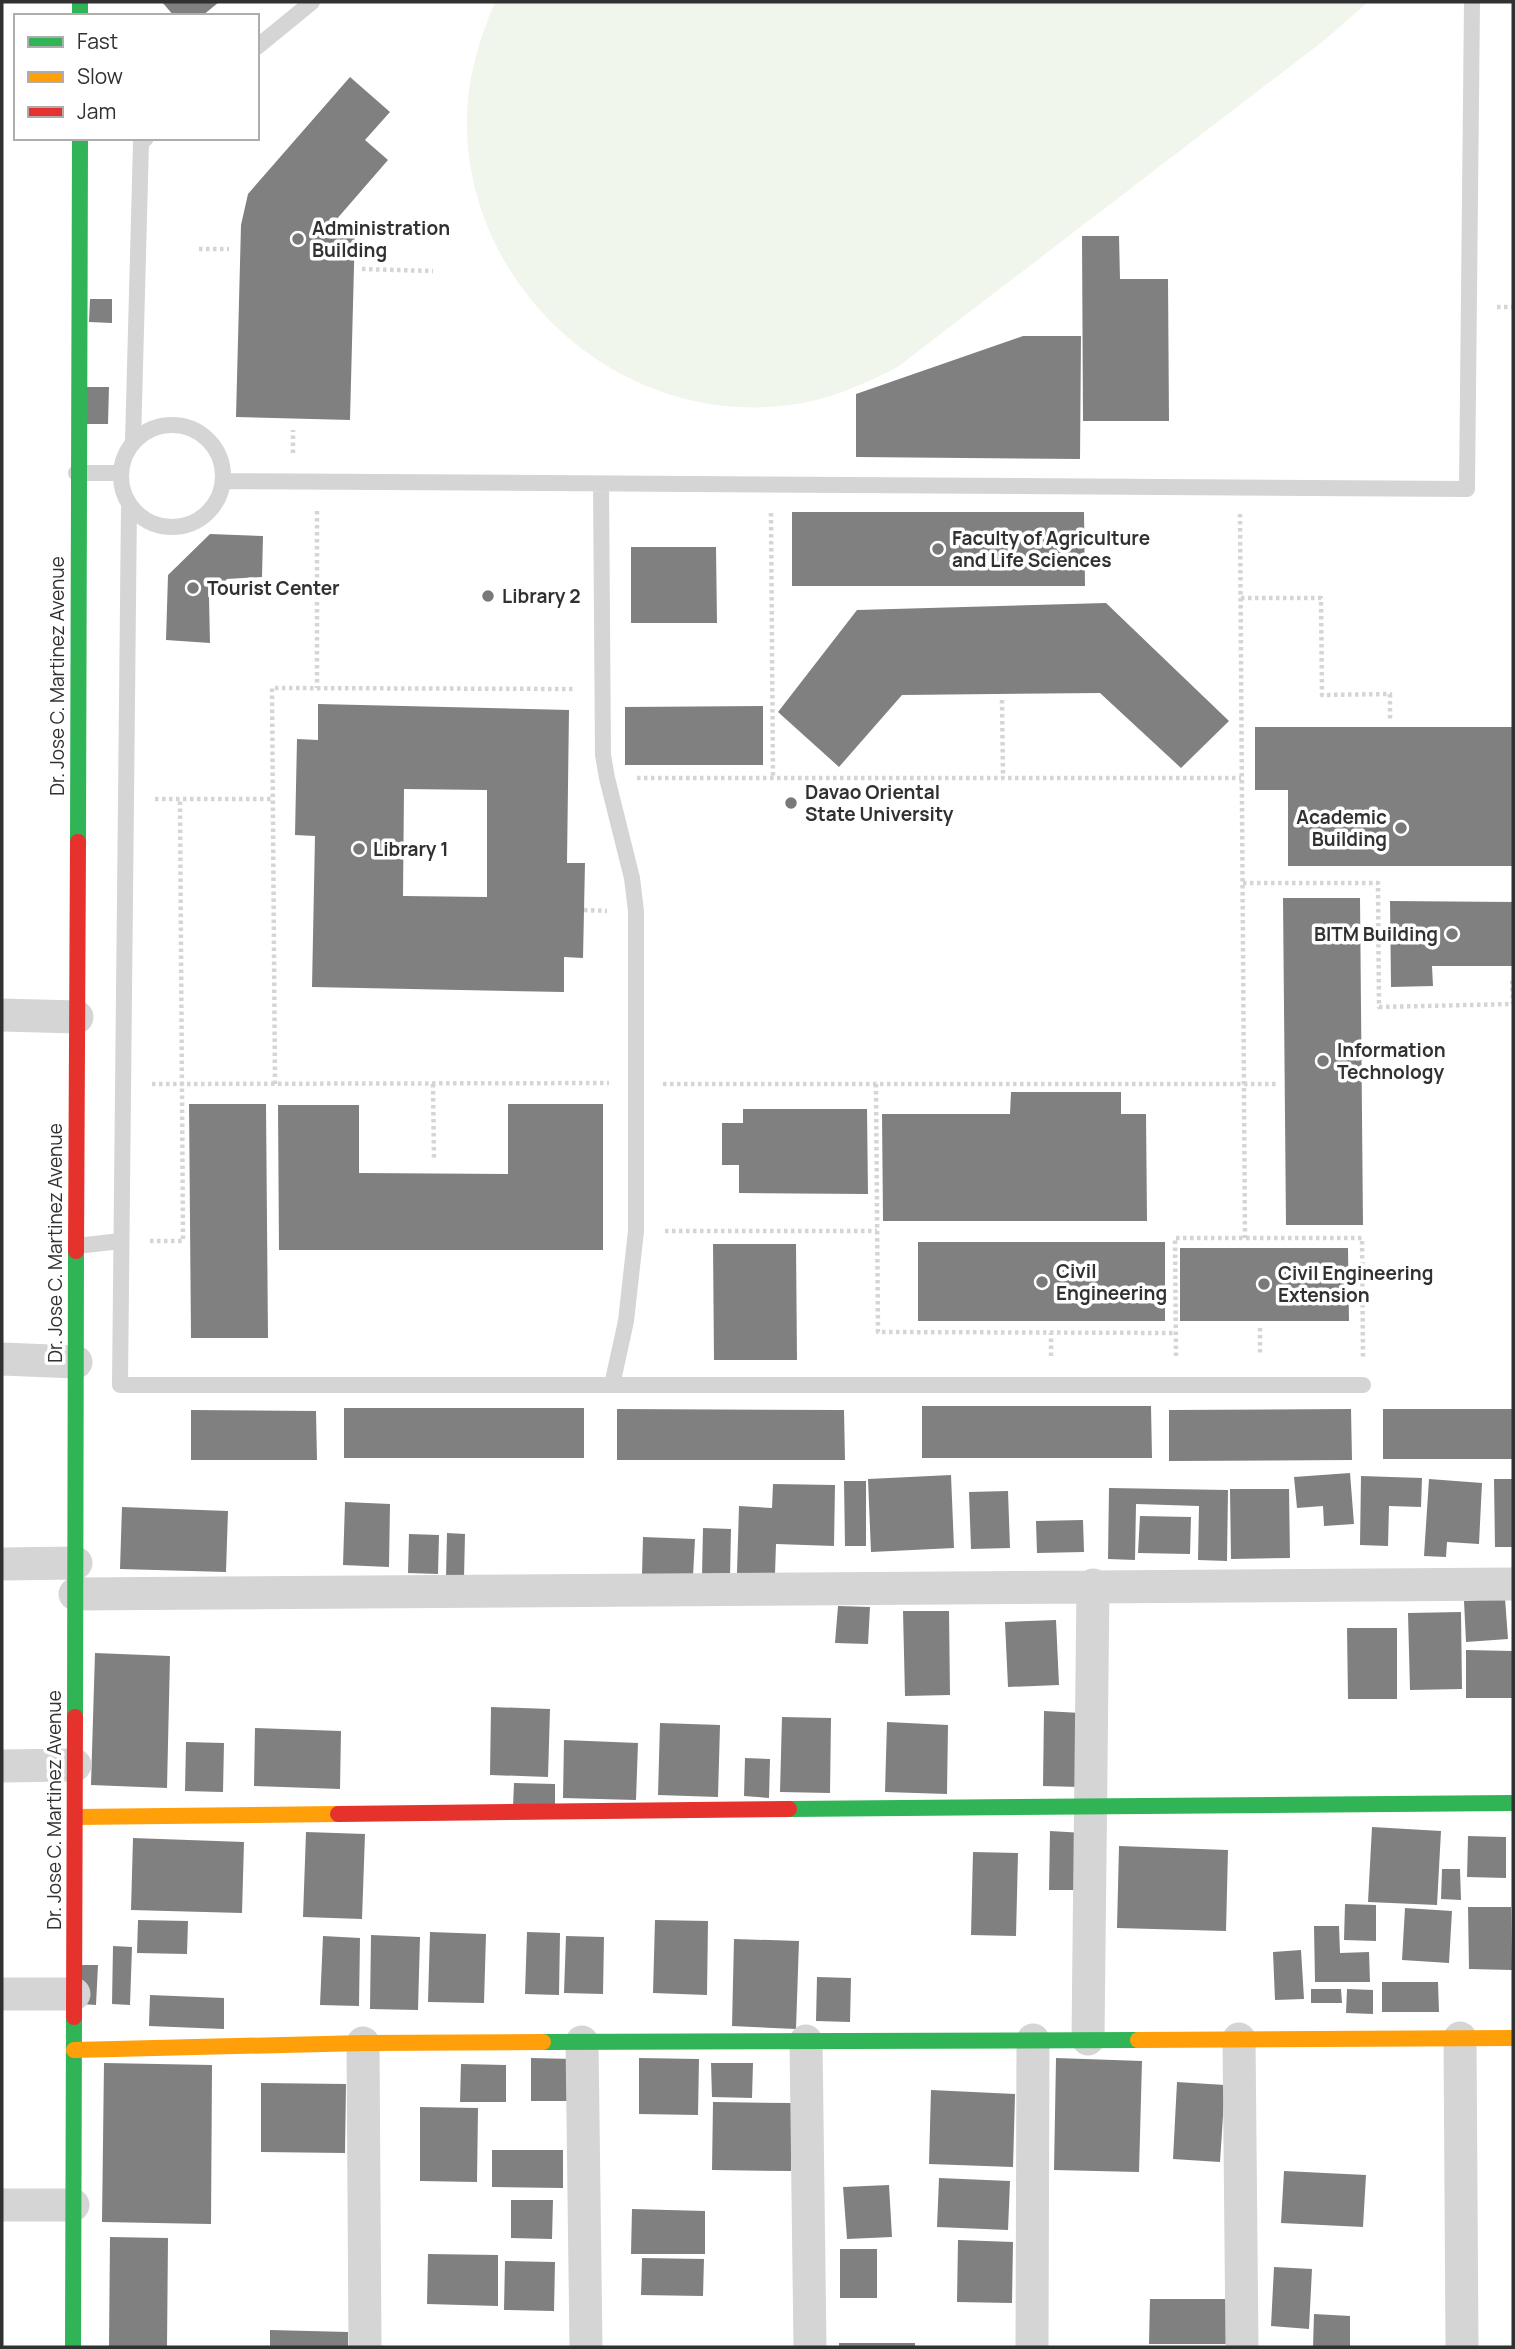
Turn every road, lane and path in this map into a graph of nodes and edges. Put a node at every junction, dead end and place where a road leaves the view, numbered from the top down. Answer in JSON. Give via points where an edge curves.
{"nodes":[{"id":1,"x":312,"y":2,"type":"edge"},
{"id":2,"x":1472,"y":2,"type":"edge"},
{"id":3,"x":259,"y":45,"type":"edge"},
{"id":4,"x":80,"y":140,"type":"edge"},
{"id":5,"x":144,"y":140,"type":"edge"},
{"id":6,"x":199,"y":248,"type":"dead end"},
{"id":7,"x":229,"y":249,"type":"dead end"},
{"id":8,"x":362,"y":269,"type":"dead end"},
{"id":9,"x":433,"y":271,"type":"dead end"},
{"id":10,"x":133,"y":442,"type":"junction"},
{"id":11,"x":120,"y":473,"type":"junction"},
{"id":12,"x":79,"y":478,"type":"junction"},
{"id":13,"x":223,"y":481,"type":"junction"},
{"id":14,"x":316,"y":482,"type":"junction"},
{"id":15,"x":601,"y":484,"type":"junction"},
{"id":16,"x":771,"y":485,"type":"junction"},
{"id":17,"x":1240,"y":488,"type":"junction"},
{"id":18,"x":129,"y":505,"type":"junction"},
{"id":19,"x":1241,"y":598,"type":"junction"},
{"id":20,"x":317,"y":688,"type":"junction"},
{"id":21,"x":603,"y":689,"type":"junction"},
{"id":22,"x":1002,"y":700,"type":"dead end"},
{"id":23,"x":1390,"y":719,"type":"dead end"},
{"id":24,"x":607,"y":778,"type":"junction"},
{"id":25,"x":773,"y":778,"type":"junction"},
{"id":26,"x":1003,"y":778,"type":"junction"},
{"id":27,"x":1241,"y":778,"type":"junction"},
{"id":28,"x":126,"y":799,"type":"junction"},
{"id":29,"x":180,"y":799,"type":"junction"},
{"id":30,"x":273,"y":799,"type":"junction"},
{"id":31,"x":1243,"y":883,"type":"junction"},
{"id":32,"x":1513,"y":976,"type":"edge"},
{"id":33,"x":2,"y":1015,"type":"edge"},
{"id":34,"x":77,"y":1017,"type":"junction"},
{"id":35,"x":123,"y":1083,"type":"junction"},
{"id":36,"x":636,"y":1083,"type":"junction"},
{"id":37,"x":181,"y":1084,"type":"junction"},
{"id":38,"x":275,"y":1084,"type":"junction"},
{"id":39,"x":433,"y":1084,"type":"junction"},
{"id":40,"x":876,"y":1084,"type":"junction"},
{"id":41,"x":1244,"y":1084,"type":"junction"},
{"id":42,"x":1278,"y":1084,"type":"dead end"},
{"id":43,"x":434,"y":1159,"type":"dead end"},
{"id":44,"x":636,"y":1231,"type":"junction"},
{"id":45,"x":877,"y":1231,"type":"junction"},
{"id":46,"x":1245,"y":1238,"type":"junction"},
{"id":47,"x":121,"y":1241,"type":"junction"},
{"id":48,"x":76,"y":1246,"type":"junction"},
{"id":49,"x":1176,"y":1332,"type":"junction"},
{"id":50,"x":2,"y":1359,"type":"edge"},
{"id":51,"x":76,"y":1362,"type":"junction"},
{"id":52,"x":612,"y":1385,"type":"junction"},
{"id":53,"x":1176,"y":1385,"type":"junction"},
{"id":54,"x":1363,"y":1385,"type":"joint"},
{"id":55,"x":2,"y":1564,"type":"edge"},
{"id":56,"x":76,"y":1579,"type":"junction"},
{"id":57,"x":1513,"y":1584,"type":"edge"},
{"id":58,"x":1093,"y":1585,"type":"junction"},
{"id":59,"x":75,"y":1765,"type":"junction"},
{"id":60,"x":2,"y":1766,"type":"edge"},
{"id":61,"x":1513,"y":1803,"type":"edge"},
{"id":62,"x":1091,"y":1805,"type":"junction"},
{"id":63,"x":75,"y":1817,"type":"junction"},
{"id":64,"x":2,"y":1994,"type":"edge"},
{"id":65,"x":74,"y":1994,"type":"junction"},
{"id":66,"x":1460,"y":2038,"type":"junction"},
{"id":67,"x":1513,"y":2038,"type":"edge"},
{"id":68,"x":1088,"y":2039,"type":"junction"},
{"id":69,"x":1239,"y":2039,"type":"junction"},
{"id":70,"x":1033,"y":2040,"type":"junction"},
{"id":71,"x":807,"y":2041,"type":"junction"},
{"id":72,"x":582,"y":2042,"type":"junction"},
{"id":73,"x":363,"y":2043,"type":"junction"},
{"id":74,"x":74,"y":2050,"type":"junction"},
{"id":75,"x":2,"y":2205,"type":"edge"},
{"id":76,"x":73,"y":2205,"type":"junction"},
{"id":77,"x":73,"y":2347,"type":"edge"},
{"id":78,"x":365,"y":2347,"type":"edge"},
{"id":79,"x":586,"y":2347,"type":"edge"},
{"id":80,"x":810,"y":2347,"type":"edge"},
{"id":81,"x":1032,"y":2347,"type":"edge"},
{"id":82,"x":1242,"y":2347,"type":"edge"},
{"id":83,"x":1462,"y":2347,"type":"edge"}],
"edges":[{"from":1,"to":3,"type":"lane"},
{"from":2,"to":17,"type":"lane","via":[[1466,489]]},
{"from":4,"to":12,"type":"street","name":"Dr. Jose C. Martinez Avenue"},
{"from":5,"to":10,"type":"lane"},
{"from":6,"to":7,"type":"path"},
{"from":8,"to":9,"type":"path"},
{"from":10,"to":11,"type":"lane"},
{"from":10,"to":13,"type":"lane","via":[[146,431],[163,426],[180,425],[196,431],[218,453]]},
{"from":11,"to":12,"type":"lane","via":[[70,473]]},
{"from":11,"to":18,"type":"lane"},
{"from":12,"to":34,"type":"street","name":"Dr. Jose C. Martinez Avenue"},
{"from":13,"to":14,"type":"lane"},
{"from":13,"to":18,"type":"lane","via":[[212,509],[189,525],[155,525]]},
{"from":14,"to":15,"type":"lane"},
{"from":14,"to":20,"type":"path"},
{"from":15,"to":16,"type":"lane"},
{"from":15,"to":21,"type":"lane"},
{"from":16,"to":17,"type":"lane"},
{"from":16,"to":25,"type":"path"},
{"from":17,"to":19,"type":"path"},
{"from":18,"to":28,"type":"lane"},
{"from":19,"to":23,"type":"path","via":[[1321,598],[1322,695],[1390,694]]},
{"from":19,"to":27,"type":"path"},
{"from":20,"to":21,"type":"path"},
{"from":20,"to":30,"type":"path","via":[[272,688]]},
{"from":21,"to":24,"type":"lane"},
{"from":22,"to":26,"type":"path"},
{"from":24,"to":25,"type":"path"},
{"from":24,"to":36,"type":"lane","via":[[636,912]]},
{"from":25,"to":26,"type":"path"},
{"from":26,"to":27,"type":"path"},
{"from":27,"to":31,"type":"path"},
{"from":28,"to":29,"type":"path"},
{"from":28,"to":35,"type":"lane"},
{"from":29,"to":30,"type":"path"},
{"from":29,"to":37,"type":"path"},
{"from":30,"to":38,"type":"path"},
{"from":31,"to":32,"type":"path","via":[[1378,883],[1379,1007],[1513,1004]]},
{"from":31,"to":41,"type":"path"},
{"from":33,"to":34,"type":"street"},
{"from":34,"to":48,"type":"street","name":"Dr. Jose C. Martinez Avenue"},
{"from":35,"to":37,"type":"path"},
{"from":35,"to":47,"type":"lane"},
{"from":36,"to":39,"type":"path"},
{"from":36,"to":40,"type":"path"},
{"from":36,"to":44,"type":"lane"},
{"from":37,"to":38,"type":"path"},
{"from":37,"to":47,"type":"path","via":[[183,1241]]},
{"from":38,"to":39,"type":"path"},
{"from":39,"to":43,"type":"path"},
{"from":40,"to":41,"type":"path"},
{"from":40,"to":45,"type":"path"},
{"from":41,"to":42,"type":"path"},
{"from":41,"to":46,"type":"path"},
{"from":44,"to":45,"type":"path"},
{"from":44,"to":52,"type":"lane","via":[[626,1321]]},
{"from":45,"to":49,"type":"path","via":[[878,1332]]},
{"from":46,"to":49,"type":"path","via":[[1175,1238]]},
{"from":46,"to":54,"type":"path","via":[[1362,1238]]},
{"from":47,"to":48,"type":"lane"},
{"from":47,"to":52,"type":"lane","via":[[120,1385]]},
{"from":48,"to":51,"type":"street","name":"Dr. Jose C. Martinez Avenue"},
{"from":49,"to":53,"type":"path"},
{"from":50,"to":51,"type":"street"},
{"from":51,"to":56,"type":"street","name":"Dr. Jose C. Martinez Avenue"},
{"from":52,"to":53,"type":"lane"},
{"from":53,"to":54,"type":"lane"},
{"from":55,"to":56,"type":"street"},
{"from":56,"to":58,"type":"street"},
{"from":56,"to":59,"type":"street","name":"Dr. Jose C. Martinez Avenue"},
{"from":57,"to":58,"type":"street"},
{"from":58,"to":62,"type":"street"},
{"from":59,"to":60,"type":"street"},
{"from":59,"to":63,"type":"street","name":"Dr. Jose C. Martinez Avenue"},
{"from":61,"to":62,"type":"street"},
{"from":62,"to":63,"type":"street"},
{"from":62,"to":68,"type":"street"},
{"from":63,"to":65,"type":"street","name":"Dr. Jose C. Martinez Avenue"},
{"from":64,"to":65,"type":"street"},
{"from":65,"to":74,"type":"street","name":"Dr. Jose C. Martinez Avenue"},
{"from":66,"to":67,"type":"street"},
{"from":66,"to":69,"type":"street"},
{"from":66,"to":83,"type":"street"},
{"from":68,"to":69,"type":"street"},
{"from":68,"to":70,"type":"street"},
{"from":69,"to":82,"type":"street"},
{"from":70,"to":71,"type":"street"},
{"from":70,"to":81,"type":"street"},
{"from":71,"to":72,"type":"street"},
{"from":71,"to":80,"type":"street"},
{"from":72,"to":73,"type":"street"},
{"from":72,"to":79,"type":"street"},
{"from":73,"to":74,"type":"street"},
{"from":73,"to":78,"type":"street"},
{"from":74,"to":76,"type":"street","name":"Dr. Jose C. Martinez Avenue"},
{"from":75,"to":76,"type":"street"},
{"from":76,"to":77,"type":"street","name":"Dr. Jose C. Martinez Avenue"}]}
